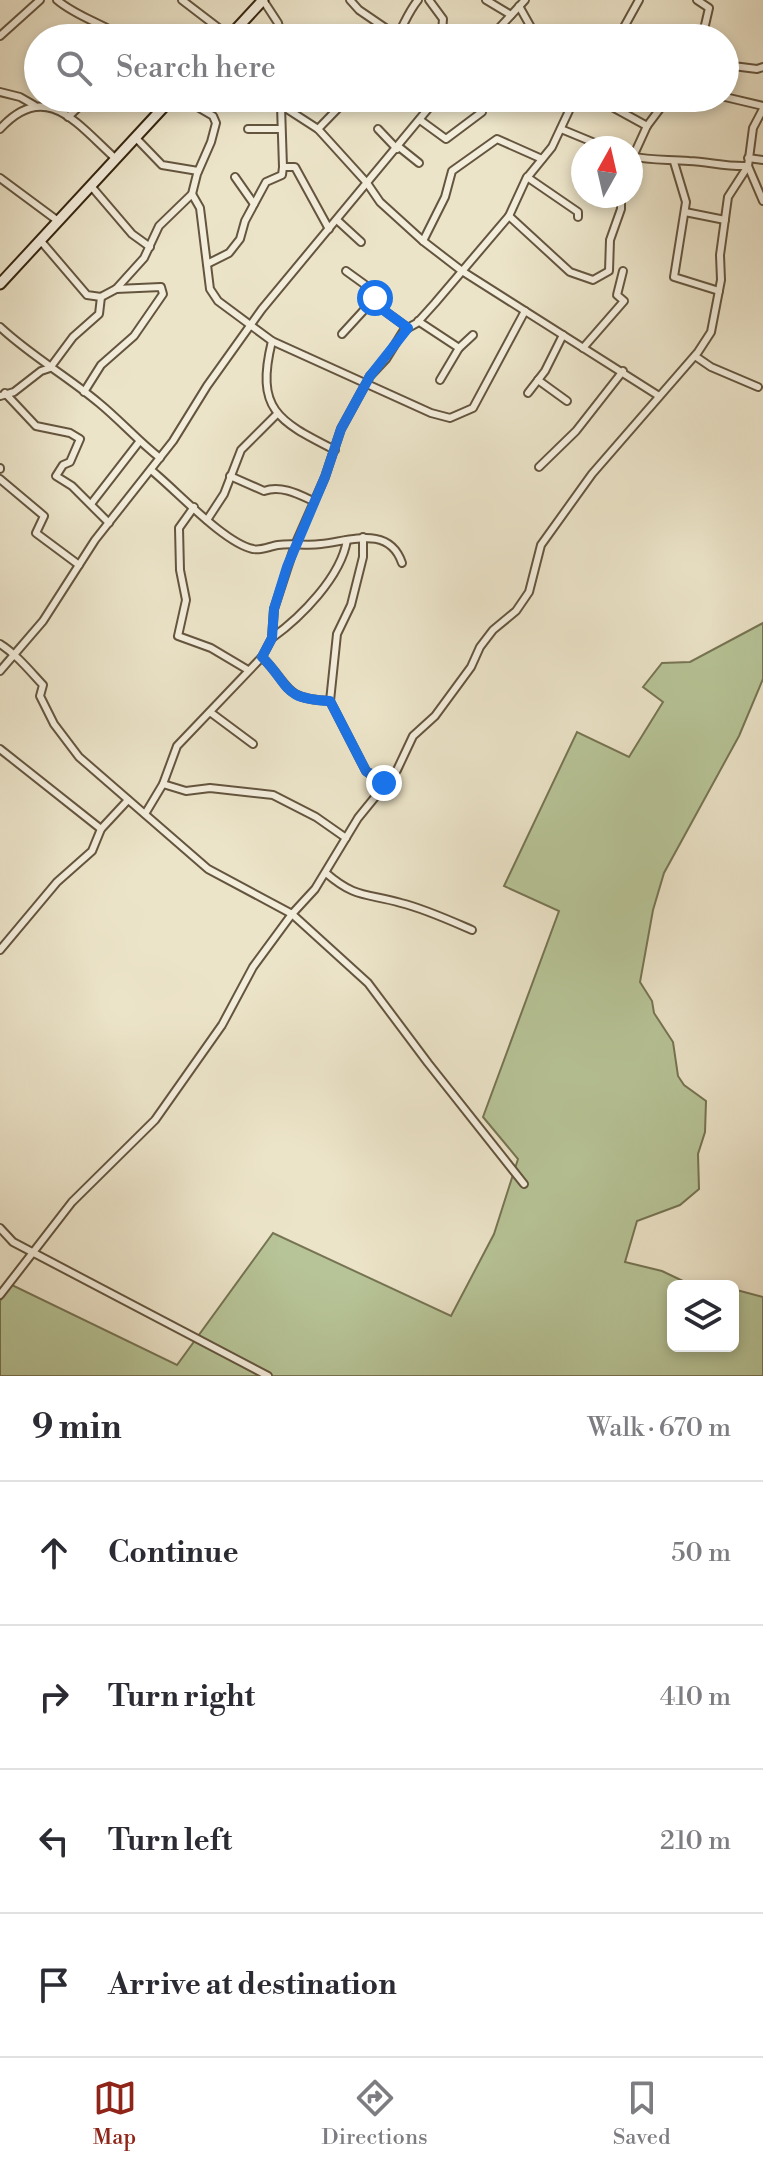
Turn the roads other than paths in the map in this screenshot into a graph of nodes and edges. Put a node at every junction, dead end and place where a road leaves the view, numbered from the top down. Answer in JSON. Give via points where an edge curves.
{"nodes":[{"id":1,"x":40,"y":0,"type":"edge"},
{"id":2,"x":57,"y":0,"type":"edge"},
{"id":3,"x":182,"y":0,"type":"edge"},
{"id":4,"x":263,"y":0,"type":"edge"},
{"id":5,"x":350,"y":0,"type":"edge"},
{"id":6,"x":418,"y":0,"type":"edge"},
{"id":7,"x":429,"y":0,"type":"edge"},
{"id":8,"x":486,"y":0,"type":"edge"},
{"id":9,"x":525,"y":0,"type":"edge"},
{"id":10,"x":639,"y":0,"type":"edge"},
{"id":11,"x":697,"y":0,"type":"edge"},
{"id":12,"x":519,"y":6,"type":"junction"},
{"id":13,"x":511,"y":15,"type":"junction"},
{"id":14,"x":98,"y":24,"type":"edge"},
{"id":15,"x":212,"y":24,"type":"edge"},
{"id":16,"x":240,"y":24,"type":"edge"},
{"id":17,"x":278,"y":24,"type":"edge"},
{"id":18,"x":379,"y":24,"type":"edge"},
{"id":19,"x":405,"y":24,"type":"edge"},
{"id":20,"x":443,"y":24,"type":"edge"},
{"id":21,"x":503,"y":24,"type":"edge"},
{"id":22,"x":529,"y":24,"type":"edge"},
{"id":23,"x":626,"y":24,"type":"edge"},
{"id":24,"x":705,"y":24,"type":"edge"},
{"id":25,"x":0,"y":36,"type":"edge"},
{"id":26,"x":739,"y":67,"type":"edge"},
{"id":27,"x":763,"y":67,"type":"edge"},
{"id":28,"x":0,"y":92,"type":"edge"},
{"id":29,"x":24,"y":99,"type":"edge"},
{"id":30,"x":739,"y":101,"type":"edge"},
{"id":31,"x":763,"y":108,"type":"edge"},
{"id":32,"x":24,"y":111,"type":"edge"},
{"id":33,"x":62,"y":112,"type":"edge"},
{"id":34,"x":73,"y":112,"type":"edge"},
{"id":35,"x":159,"y":112,"type":"edge"},
{"id":36,"x":206,"y":112,"type":"edge"},
{"id":37,"x":281,"y":112,"type":"edge"},
{"id":38,"x":291,"y":112,"type":"edge"},
{"id":39,"x":334,"y":112,"type":"edge"},
{"id":40,"x":426,"y":112,"type":"edge"},
{"id":41,"x":482,"y":112,"type":"dead end"},
{"id":42,"x":569,"y":112,"type":"edge"},
{"id":43,"x":622,"y":112,"type":"edge"},
{"id":44,"x":658,"y":112,"type":"edge"},
{"id":45,"x":68,"y":117,"type":"junction"},
{"id":46,"x":420,"y":120,"type":"junction"},
{"id":47,"x":647,"y":126,"type":"junction"},
{"id":48,"x":0,"y":129,"type":"edge"},
{"id":49,"x":248,"y":129,"type":"dead end"},
{"id":50,"x":280,"y":129,"type":"junction"},
{"id":51,"x":318,"y":129,"type":"junction"},
{"id":52,"x":378,"y":129,"type":"dead end"},
{"id":53,"x":561,"y":129,"type":"junction"},
{"id":54,"x":578,"y":136,"type":"edge"},
{"id":55,"x":642,"y":136,"type":"edge"},
{"id":56,"x":135,"y":137,"type":"junction"},
{"id":57,"x":398,"y":148,"type":"junction"},
{"id":58,"x":116,"y":159,"type":"junction"},
{"id":59,"x":542,"y":159,"type":"junction"},
{"id":60,"x":643,"y":159,"type":"edge"},
{"id":61,"x":763,"y":160,"type":"edge"},
{"id":62,"x":674,"y":162,"type":"junction"},
{"id":63,"x":748,"y":162,"type":"junction"},
{"id":64,"x":419,"y":163,"type":"dead end"},
{"id":65,"x":283,"y":167,"type":"junction"},
{"id":66,"x":198,"y":171,"type":"junction"},
{"id":67,"x":235,"y":177,"type":"dead end"},
{"id":68,"x":527,"y":177,"type":"junction"},
{"id":69,"x":0,"y":178,"type":"edge"},
{"id":70,"x":367,"y":183,"type":"junction"},
{"id":71,"x":91,"y":186,"type":"junction"},
{"id":72,"x":192,"y":194,"type":"junction"},
{"id":73,"x":763,"y":201,"type":"edge"},
{"id":74,"x":254,"y":204,"type":"junction"},
{"id":75,"x":621,"y":208,"type":"edge"},
{"id":76,"x":685,"y":212,"type":"junction"},
{"id":77,"x":509,"y":216,"type":"junction"},
{"id":78,"x":578,"y":217,"type":"dead end"},
{"id":79,"x":337,"y":220,"type":"junction"},
{"id":80,"x":725,"y":220,"type":"junction"},
{"id":81,"x":58,"y":221,"type":"junction"},
{"id":82,"x":329,"y":229,"type":"junction"},
{"id":83,"x":40,"y":240,"type":"junction"},
{"id":84,"x":423,"y":241,"type":"junction"},
{"id":85,"x":361,"y":242,"type":"dead end"},
{"id":86,"x":150,"y":247,"type":"junction"},
{"id":87,"x":207,"y":264,"type":"junction"},
{"id":88,"x":346,"y":271,"type":"dead end"},
{"id":89,"x":462,"y":271,"type":"junction"},
{"id":90,"x":609,"y":271,"type":"junction"},
{"id":91,"x":0,"y":284,"type":"edge"},
{"id":92,"x":116,"y":289,"type":"junction"},
{"id":93,"x":719,"y":291,"type":"junction"},
{"id":94,"x":101,"y":297,"type":"junction"},
{"id":95,"x":375,"y":298,"type":"junction"},
{"id":96,"x":525,"y":311,"type":"junction"},
{"id":97,"x":418,"y":321,"type":"junction"},
{"id":98,"x":251,"y":326,"type":"junction"},
{"id":99,"x":0,"y":327,"type":"edge"},
{"id":100,"x":408,"y":328,"type":"junction"},
{"id":101,"x":342,"y":334,"type":"dead end"},
{"id":102,"x":473,"y":335,"type":"dead end"},
{"id":103,"x":563,"y":335,"type":"junction"},
{"id":104,"x":272,"y":341,"type":"junction"},
{"id":105,"x":459,"y":348,"type":"junction"},
{"id":106,"x":583,"y":348,"type":"junction"},
{"id":107,"x":695,"y":356,"type":"junction"},
{"id":108,"x":50,"y":368,"type":"junction"},
{"id":109,"x":623,"y":371,"type":"junction"},
{"id":110,"x":440,"y":380,"type":"dead end"},
{"id":111,"x":538,"y":380,"type":"junction"},
{"id":112,"x":366,"y":384,"type":"junction"},
{"id":113,"x":758,"y":387,"type":"dead end"},
{"id":114,"x":84,"y":392,"type":"junction"},
{"id":115,"x":528,"y":393,"type":"dead end"},
{"id":116,"x":3,"y":394,"type":"edge"},
{"id":117,"x":659,"y":396,"type":"junction"},
{"id":118,"x":567,"y":401,"type":"dead end"},
{"id":119,"x":277,"y":414,"type":"junction"},
{"id":120,"x":139,"y":442,"type":"junction"},
{"id":121,"x":335,"y":450,"type":"junction"},
{"id":122,"x":160,"y":458,"type":"junction"},
{"id":123,"x":539,"y":467,"type":"dead end"},
{"id":124,"x":151,"y":470,"type":"junction"},
{"id":125,"x":230,"y":476,"type":"junction"},
{"id":126,"x":0,"y":479,"type":"edge"},
{"id":127,"x":313,"y":501,"type":"junction"},
{"id":128,"x":91,"y":504,"type":"junction"},
{"id":129,"x":194,"y":507,"type":"junction"},
{"id":130,"x":207,"y":520,"type":"junction"},
{"id":131,"x":109,"y":523,"type":"junction"},
{"id":132,"x":363,"y":537,"type":"junction"},
{"id":133,"x":347,"y":540,"type":"junction"},
{"id":134,"x":295,"y":545,"type":"junction"},
{"id":135,"x":402,"y":563,"type":"dead end"},
{"id":136,"x":79,"y":565,"type":"junction"},
{"id":137,"x":272,"y":638,"type":"junction"},
{"id":138,"x":0,"y":644,"type":"edge"},
{"id":139,"x":15,"y":654,"type":"junction"},
{"id":140,"x":262,"y":657,"type":"junction"},
{"id":141,"x":248,"y":670,"type":"junction"},
{"id":142,"x":0,"y":671,"type":"edge"},
{"id":143,"x":330,"y":701,"type":"junction"},
{"id":144,"x":210,"y":712,"type":"junction"},
{"id":145,"x":253,"y":744,"type":"dead end"},
{"id":146,"x":0,"y":749,"type":"edge"},
{"id":147,"x":384,"y":783,"type":"junction"},
{"id":148,"x":163,"y":784,"type":"junction"},
{"id":149,"x":128,"y":800,"type":"junction"},
{"id":150,"x":145,"y":814,"type":"junction"},
{"id":151,"x":101,"y":829,"type":"junction"},
{"id":152,"x":346,"y":838,"type":"junction"},
{"id":153,"x":326,"y":873,"type":"junction"},
{"id":154,"x":292,"y":914,"type":"junction"},
{"id":155,"x":472,"y":930,"type":"dead end"},
{"id":156,"x":0,"y":950,"type":"edge"},
{"id":157,"x":524,"y":1184,"type":"dead end"},
{"id":158,"x":0,"y":1228,"type":"edge"},
{"id":159,"x":32,"y":1251,"type":"junction"},
{"id":160,"x":0,"y":1295,"type":"edge"},
{"id":161,"x":268,"y":1376,"type":"edge"}],
"edges":[{"from":1,"to":25,"type":"street"},
{"from":2,"to":14,"type":"street"},
{"from":3,"to":15,"type":"street"},
{"from":4,"to":16,"type":"main road"},
{"from":4,"to":17,"type":"street"},
{"from":5,"to":18,"type":"street"},
{"from":6,"to":19,"type":"street"},
{"from":7,"to":20,"type":"street"},
{"from":8,"to":13,"type":"street"},
{"from":9,"to":12,"type":"street"},
{"from":10,"to":23,"type":"street"},
{"from":11,"to":24,"type":"street","via":[[709,8]]},
{"from":12,"to":13,"type":"street"},
{"from":12,"to":22,"type":"street"},
{"from":13,"to":21,"type":"street"},
{"from":26,"to":27,"type":"street"},
{"from":28,"to":29,"type":"street"},
{"from":30,"to":31,"type":"street"},
{"from":31,"to":63,"type":"street","via":[[753,128]]},
{"from":32,"to":48,"type":"street"},
{"from":33,"to":45,"type":"street"},
{"from":34,"to":45,"type":"street"},
{"from":35,"to":56,"type":"main road"},
{"from":36,"to":66,"type":"street","via":[[216,123]]},
{"from":37,"to":50,"type":"street"},
{"from":38,"to":51,"type":"street"},
{"from":39,"to":51,"type":"street"},
{"from":40,"to":46,"type":"street"},
{"from":41,"to":46,"type":"street","via":[[446,139]]},
{"from":42,"to":53,"type":"street"},
{"from":43,"to":47,"type":"street"},
{"from":44,"to":47,"type":"street"},
{"from":45,"to":58,"type":"street"},
{"from":46,"to":57,"type":"street"},
{"from":47,"to":55,"type":"street"},
{"from":49,"to":50,"type":"street"},
{"from":50,"to":65,"type":"street"},
{"from":51,"to":70,"type":"street"},
{"from":52,"to":57,"type":"street"},
{"from":53,"to":54,"type":"street"},
{"from":53,"to":59,"type":"street"},
{"from":56,"to":58,"type":"main road"},
{"from":56,"to":66,"type":"street","via":[[162,165]]},
{"from":57,"to":64,"type":"street"},
{"from":57,"to":70,"type":"street"},
{"from":58,"to":71,"type":"main road"},
{"from":59,"to":68,"type":"street"},
{"from":59,"to":84,"type":"street","via":[[497,139],[463,161],[452,171]]},
{"from":60,"to":62,"type":"street"},
{"from":61,"to":63,"type":"street"},
{"from":62,"to":63,"type":"street","via":[[723,167]]},
{"from":62,"to":76,"type":"street"},
{"from":63,"to":73,"type":"street"},
{"from":63,"to":80,"type":"street","via":[[728,197]]},
{"from":65,"to":74,"type":"street","via":[[282,175],[266,182]]},
{"from":65,"to":82,"type":"street","via":[[295,167]]},
{"from":66,"to":72,"type":"street"},
{"from":67,"to":74,"type":"street"},
{"from":68,"to":77,"type":"street"},
{"from":68,"to":78,"type":"street","via":[[568,204]]},
{"from":69,"to":81,"type":"street"},
{"from":70,"to":79,"type":"street"},
{"from":70,"to":84,"type":"street"},
{"from":71,"to":81,"type":"main road"},
{"from":71,"to":86,"type":"street"},
{"from":72,"to":86,"type":"street","via":[[159,226]]},
{"from":72,"to":87,"type":"street","via":[[200,208]]},
{"from":74,"to":87,"type":"street","via":[[240,239],[229,253]]},
{"from":75,"to":90,"type":"street","via":[[610,240]]},
{"from":76,"to":80,"type":"street"},
{"from":76,"to":93,"type":"street","via":[[674,277]]},
{"from":77,"to":89,"type":"street"},
{"from":77,"to":90,"type":"street","via":[[570,272],[593,280]]},
{"from":79,"to":82,"type":"street"},
{"from":79,"to":85,"type":"street"},
{"from":80,"to":93,"type":"street"},
{"from":81,"to":83,"type":"main road"},
{"from":82,"to":98,"type":"street"},
{"from":83,"to":91,"type":"main road"},
{"from":83,"to":94,"type":"street","via":[[87,295]]},
{"from":84,"to":89,"type":"street"},
{"from":86,"to":92,"type":"street"},
{"from":87,"to":98,"type":"street","via":[[210,289],[218,301]]},
{"from":88,"to":95,"type":"street"},
{"from":89,"to":96,"type":"street"},
{"from":89,"to":97,"type":"street"},
{"from":90,"to":106,"type":"street","via":[[625,271],[617,295],[624,301]]},
{"from":92,"to":94,"type":"street"},
{"from":92,"to":114,"type":"street","via":[[161,287],[163,294]]},
{"from":93,"to":107,"type":"street","via":[[711,332]]},
{"from":94,"to":108,"type":"street","via":[[99,314]]},
{"from":95,"to":100,"type":"street"},
{"from":95,"to":101,"type":"street"},
{"from":96,"to":103,"type":"street"},
{"from":96,"to":112,"type":"street","via":[[473,408],[450,418]]},
{"from":97,"to":100,"type":"street"},
{"from":97,"to":105,"type":"street"},
{"from":98,"to":104,"type":"street"},
{"from":98,"to":122,"type":"street"},
{"from":99,"to":108,"type":"street"},
{"from":100,"to":112,"type":"street"},
{"from":102,"to":105,"type":"street"},
{"from":103,"to":106,"type":"street"},
{"from":103,"to":111,"type":"street"},
{"from":104,"to":112,"type":"street"},
{"from":104,"to":119,"type":"street","via":[[266,394]]},
{"from":105,"to":110,"type":"street"},
{"from":106,"to":109,"type":"street"},
{"from":107,"to":113,"type":"street"},
{"from":107,"to":117,"type":"street"},
{"from":108,"to":114,"type":"street"},
{"from":108,"to":116,"type":"street"},
{"from":109,"to":117,"type":"street"},
{"from":109,"to":123,"type":"street","via":[[576,431]]},
{"from":111,"to":115,"type":"street"},
{"from":111,"to":118,"type":"street"},
{"from":112,"to":121,"type":"street"},
{"from":114,"to":120,"type":"street"},
{"from":116,"to":128,"type":"street","via":[[36,426],[80,439],[70,462],[56,476]]},
{"from":117,"to":147,"type":"street","via":[[592,474],[541,545],[529,592],[480,647],[471,667],[413,736],[397,770]]},
{"from":119,"to":121,"type":"street","via":[[293,429]]},
{"from":119,"to":125,"type":"street","via":[[241,450]]},
{"from":120,"to":122,"type":"street"},
{"from":120,"to":128,"type":"street"},
{"from":121,"to":127,"type":"street"},
{"from":122,"to":124,"type":"street"},
{"from":124,"to":129,"type":"street"},
{"from":124,"to":131,"type":"street"},
{"from":125,"to":127,"type":"street","via":[[264,491],[291,491]]},
{"from":125,"to":130,"type":"street"},
{"from":126,"to":136,"type":"street","via":[[44,516],[36,533]]},
{"from":127,"to":134,"type":"street"},
{"from":128,"to":131,"type":"street"},
{"from":129,"to":130,"type":"street"},
{"from":129,"to":141,"type":"street","via":[[179,528],[186,600],[178,636]]},
{"from":130,"to":134,"type":"street","via":[[255,550]]},
{"from":131,"to":136,"type":"street"},
{"from":132,"to":133,"type":"street"},
{"from":132,"to":135,"type":"street","via":[[392,546]]},
{"from":132,"to":143,"type":"street","via":[[351,605],[337,634]]},
{"from":133,"to":134,"type":"street"},
{"from":133,"to":137,"type":"street","via":[[311,603]]},
{"from":134,"to":137,"type":"street","via":[[274,609]]},
{"from":136,"to":139,"type":"street"},
{"from":137,"to":140,"type":"street"},
{"from":138,"to":139,"type":"street"},
{"from":139,"to":142,"type":"street"},
{"from":139,"to":149,"type":"street","via":[[43,685],[40,696],[79,757]]},
{"from":140,"to":141,"type":"street"},
{"from":140,"to":143,"type":"street","via":[[292,694]]},
{"from":141,"to":144,"type":"street"},
{"from":143,"to":147,"type":"street","via":[[366,771]]},
{"from":144,"to":145,"type":"street"},
{"from":144,"to":148,"type":"street","via":[[177,746]]},
{"from":146,"to":151,"type":"street"},
{"from":147,"to":152,"type":"street"},
{"from":148,"to":150,"type":"street"},
{"from":148,"to":152,"type":"street","via":[[186,791],[210,788],[273,795]]},
{"from":149,"to":150,"type":"street"},
{"from":149,"to":151,"type":"street"},
{"from":150,"to":154,"type":"street","via":[[208,869]]},
{"from":151,"to":156,"type":"street","via":[[92,851],[57,882]]},
{"from":152,"to":153,"type":"street"},
{"from":153,"to":154,"type":"street"},
{"from":153,"to":155,"type":"street","via":[[368,898],[402,903]]},
{"from":154,"to":157,"type":"street","via":[[368,983]]},
{"from":154,"to":159,"type":"street","via":[[155,1120],[94,1178]]},
{"from":158,"to":159,"type":"street"},
{"from":159,"to":160,"type":"street"},
{"from":159,"to":161,"type":"street"}]}
